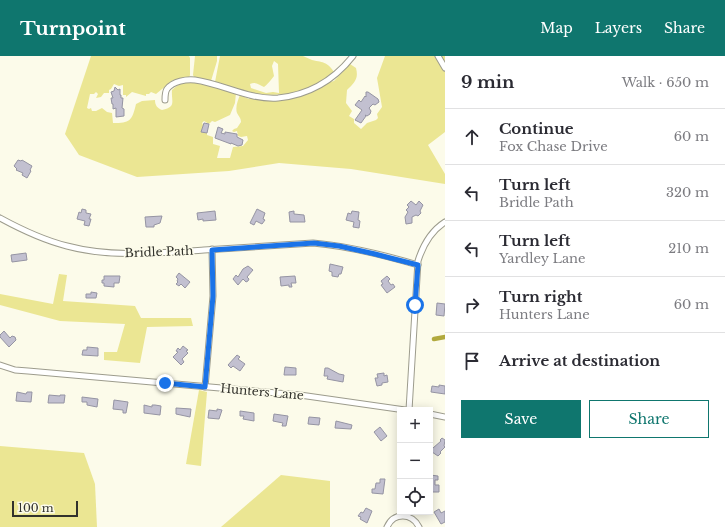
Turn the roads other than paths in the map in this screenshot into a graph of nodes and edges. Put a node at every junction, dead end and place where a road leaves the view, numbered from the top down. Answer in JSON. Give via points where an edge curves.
{"nodes":[{"id":1,"x":353,"y":56,"type":"edge"},
{"id":2,"x":438,"y":56,"type":"edge"},
{"id":3,"x":445,"y":68,"type":"edge"},
{"id":4,"x":165,"y":100,"type":"dead end"},
{"id":5,"x":1,"y":221,"type":"edge"},
{"id":6,"x":445,"y":222,"type":"edge"},
{"id":7,"x":212,"y":250,"type":"junction"},
{"id":8,"x":418,"y":265,"type":"junction"},
{"id":9,"x":0,"y":365,"type":"edge"},
{"id":10,"x":205,"y":387,"type":"junction"},
{"id":11,"x":408,"y":407,"type":"edge"},
{"id":12,"x":397,"y":409,"type":"edge"},
{"id":13,"x":433,"y":415,"type":"edge"},
{"id":14,"x":445,"y":417,"type":"edge"},
{"id":15,"x":400,"y":515,"type":"edge"},
{"id":16,"x":406,"y":515,"type":"edge"},
{"id":17,"x":387,"y":527,"type":"edge"},
{"id":18,"x":419,"y":527,"type":"edge"}],
"edges":[{"from":1,"to":4,"type":"street","via":[[332,78],[291,96],[262,97],[194,80],[172,84],[167,89]]},
{"from":2,"to":3,"type":"street"},
{"from":5,"to":7,"type":"street","name":"Bridle Path","via":[[38,237],[80,249],[128,254]]},
{"from":6,"to":8,"type":"street","via":[[428,238]]},
{"from":7,"to":8,"type":"street","name":"Bridle Path","via":[[314,243],[339,246]]},
{"from":7,"to":10,"type":"street","via":[[213,296]]},
{"from":8,"to":11,"type":"street"},
{"from":9,"to":10,"type":"street","name":"Hunters Lane","via":[[21,370]]},
{"from":10,"to":12,"type":"street","name":"Hunters Lane"},
{"from":13,"to":14,"type":"street"},
{"from":15,"to":17,"type":"street"},
{"from":16,"to":18,"type":"street","via":[[415,520]]}]}
